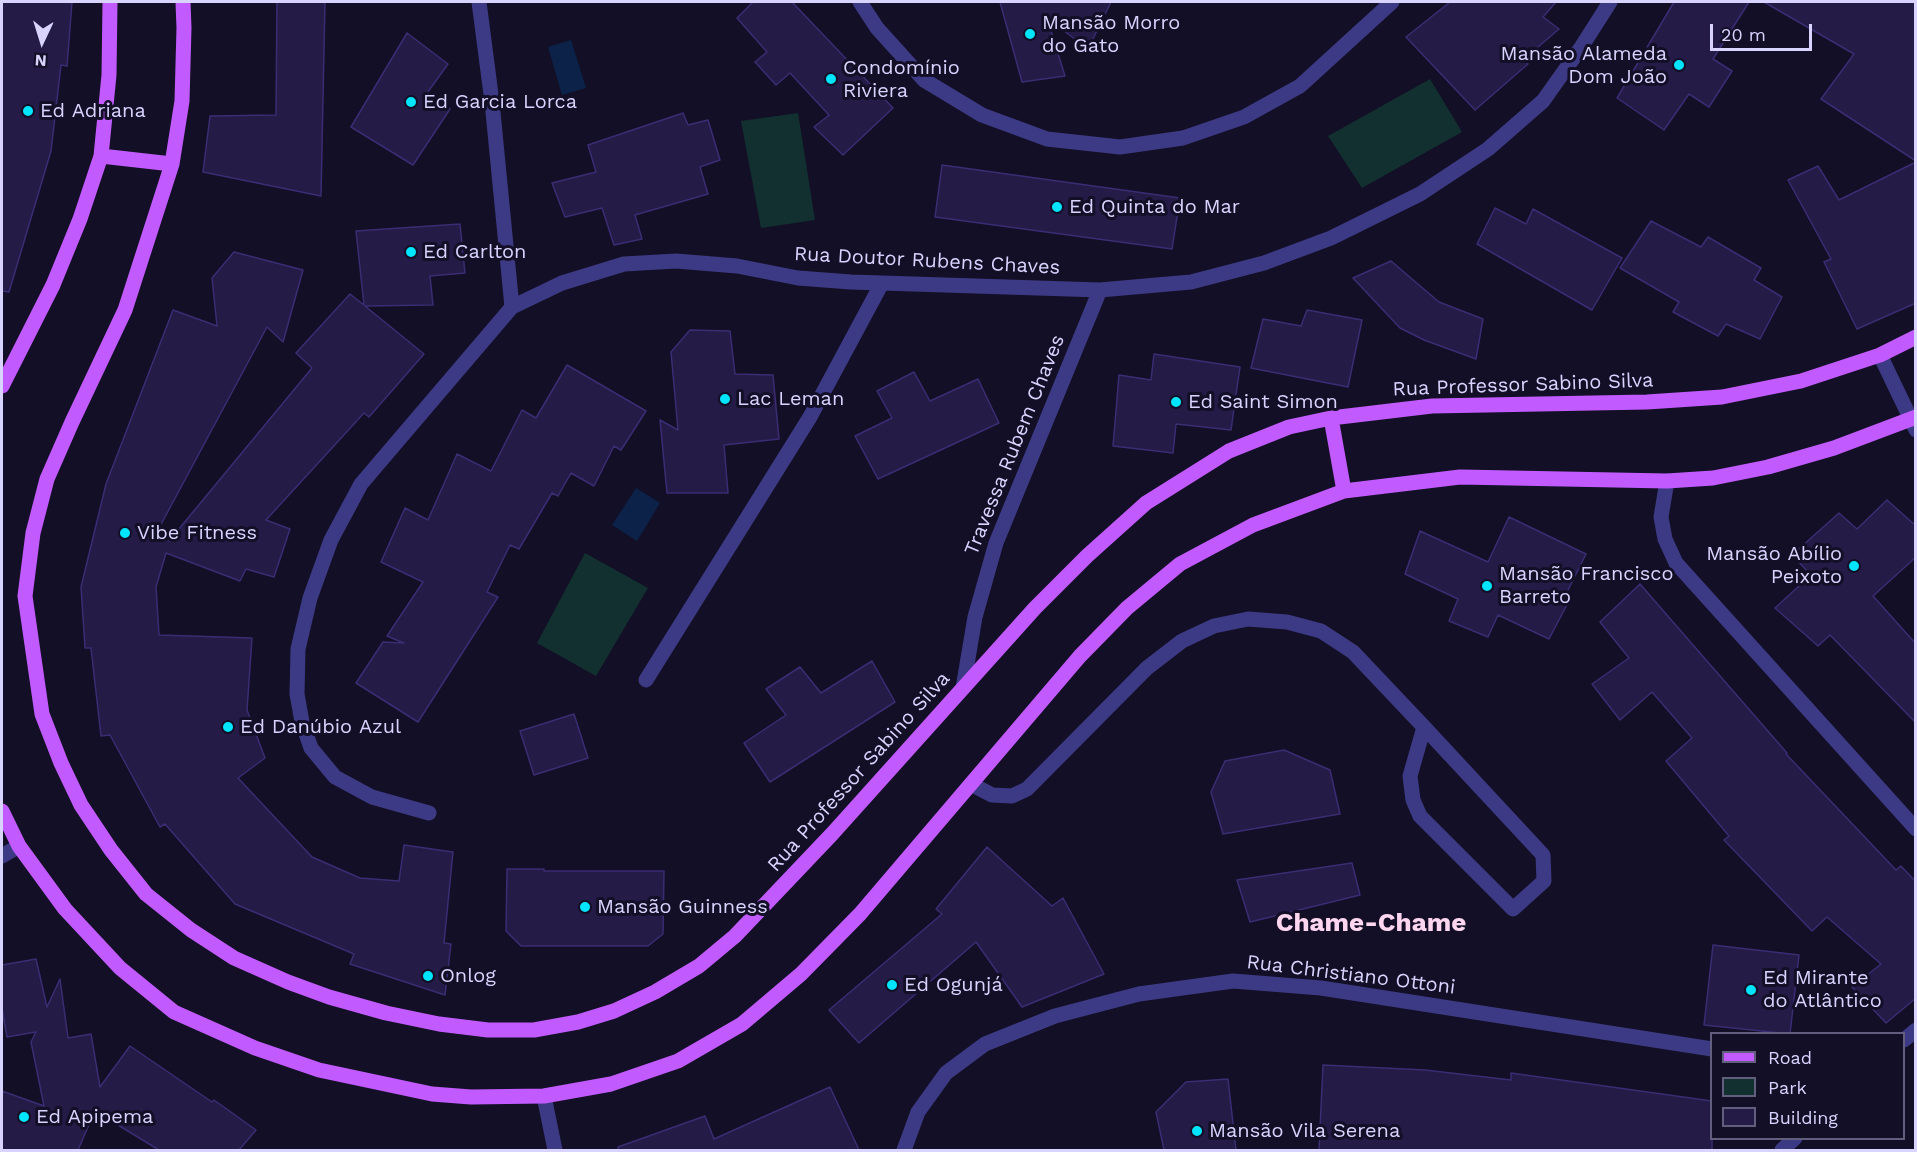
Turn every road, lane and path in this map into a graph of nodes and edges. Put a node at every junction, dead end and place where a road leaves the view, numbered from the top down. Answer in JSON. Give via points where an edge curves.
{"nodes":[{"id":1,"x":110,"y":2,"type":"edge"},
{"id":2,"x":183,"y":2,"type":"edge"},
{"id":3,"x":479,"y":2,"type":"edge"},
{"id":4,"x":860,"y":2,"type":"edge"},
{"id":5,"x":1392,"y":2,"type":"edge"},
{"id":6,"x":1610,"y":2,"type":"edge"},
{"id":7,"x":101,"y":156,"type":"junction"},
{"id":8,"x":172,"y":164,"type":"junction"},
{"id":9,"x":882,"y":284,"type":"junction"},
{"id":10,"x":1100,"y":290,"type":"junction"},
{"id":11,"x":512,"y":307,"type":"junction"},
{"id":12,"x":1916,"y":337,"type":"edge"},
{"id":13,"x":1880,"y":356,"type":"junction"},
{"id":14,"x":2,"y":386,"type":"edge"},
{"id":15,"x":1331,"y":418,"type":"junction"},
{"id":16,"x":1914,"y":422,"type":"edge"},
{"id":17,"x":1668,"y":481,"type":"junction"},
{"id":18,"x":1344,"y":491,"type":"junction"},
{"id":19,"x":646,"y":680,"type":"dead end"},
{"id":20,"x":963,"y":688,"type":"junction"},
{"id":21,"x":1424,"y":727,"type":"junction"},
{"id":22,"x":972,"y":784,"type":"junction"},
{"id":23,"x":2,"y":811,"type":"edge"},
{"id":24,"x":429,"y":813,"type":"dead end"},
{"id":25,"x":1916,"y":829,"type":"edge"},
{"id":26,"x":20,"y":846,"type":"junction"},
{"id":27,"x":2,"y":856,"type":"edge"},
{"id":28,"x":1710,"y":1049,"type":"edge"},
{"id":29,"x":544,"y":1096,"type":"junction"},
{"id":30,"x":555,"y":1150,"type":"edge"},
{"id":31,"x":904,"y":1150,"type":"edge"}],
"edges":[{"from":1,"to":7,"type":"main road","via":[[109,75]]},
{"from":2,"to":8,"type":"main road","name":"Rua Professor Sabino Silva","via":[[182,101]]},
{"from":3,"to":11,"type":"street"},
{"from":4,"to":5,"type":"street","via":[[877,28],[924,80],[982,115],[1047,139],[1120,147],[1183,138],[1244,117],[1300,86]]},
{"from":6,"to":10,"type":"street","name":"Rua Doutor Rubens Chaves","via":[[1543,101],[1488,149],[1420,194],[1330,238],[1264,264],[1191,282]]},
{"from":7,"to":8,"type":"main road"},
{"from":7,"to":14,"type":"main road","via":[[53,285]]},
{"from":8,"to":20,"type":"main road","name":"Rua Professor Sabino Silva","via":[[125,310],[47,479],[33,533],[25,596],[42,714],[81,805],[146,894],[190,930],[234,958],[288,982],[329,997],[439,1024],[534,1030],[614,1011],[699,966],[735,936]]},
{"from":9,"to":10,"type":"street","name":"Rua Doutor Rubens Chaves"},
{"from":9,"to":11,"type":"street","name":"Rua Doutor Rubens Chaves","via":[[798,278],[737,266],[676,261],[624,264],[562,283]]},
{"from":9,"to":19,"type":"street","via":[[810,417]]},
{"from":10,"to":20,"type":"street","name":"Travessa Rubem Chaves","via":[[996,543],[975,617]]},
{"from":11,"to":24,"type":"street","name":"Rua Doutor Rubens Chaves","via":[[361,484],[331,540],[310,598],[298,649],[297,694],[311,748],[335,777],[372,797]]},
{"from":12,"to":13,"type":"main road","name":"Rua Professor Sabino Silva"},
{"from":13,"to":15,"type":"main road","name":"Rua Professor Sabino Silva","via":[[1801,381],[1722,397],[1432,406]]},
{"from":13,"to":16,"type":"street"},
{"from":15,"to":18,"type":"main road"},
{"from":15,"to":20,"type":"main road","name":"Rua Professor Sabino Silva","via":[[1289,427],[1229,451],[1146,503],[1035,608]]},
{"from":16,"to":17,"type":"main road","via":[[1768,467],[1713,478]]},
{"from":17,"to":18,"type":"main road","via":[[1460,477]]},
{"from":17,"to":25,"type":"street","via":[[1661,517],[1665,539],[1676,563]]},
{"from":18,"to":22,"type":"main road","via":[[1253,525],[1180,564],[1127,608],[1080,656]]},
{"from":21,"to":21,"type":"street","via":[[1543,855],[1544,881],[1513,909],[1420,816],[1410,776]]},
{"from":21,"to":22,"type":"street","via":[[1353,652],[1321,631],[1287,622],[1248,619],[1214,626],[1182,641],[1147,668],[1027,789],[1012,796],[992,795]]},
{"from":22,"to":29,"type":"main road","via":[[860,914],[801,974],[742,1024],[678,1061],[612,1084]]},
{"from":23,"to":26,"type":"main road"},
{"from":26,"to":27,"type":"street"},
{"from":26,"to":29,"type":"main road","via":[[65,909],[120,968],[174,1012],[255,1048],[319,1070],[432,1094],[471,1098]]},
{"from":28,"to":31,"type":"street","name":"Rua Christiano Ottoni","via":[[1321,988],[1233,981],[1139,994],[1055,1016],[985,1044],[946,1073],[918,1112]]},
{"from":29,"to":30,"type":"street"}]}
